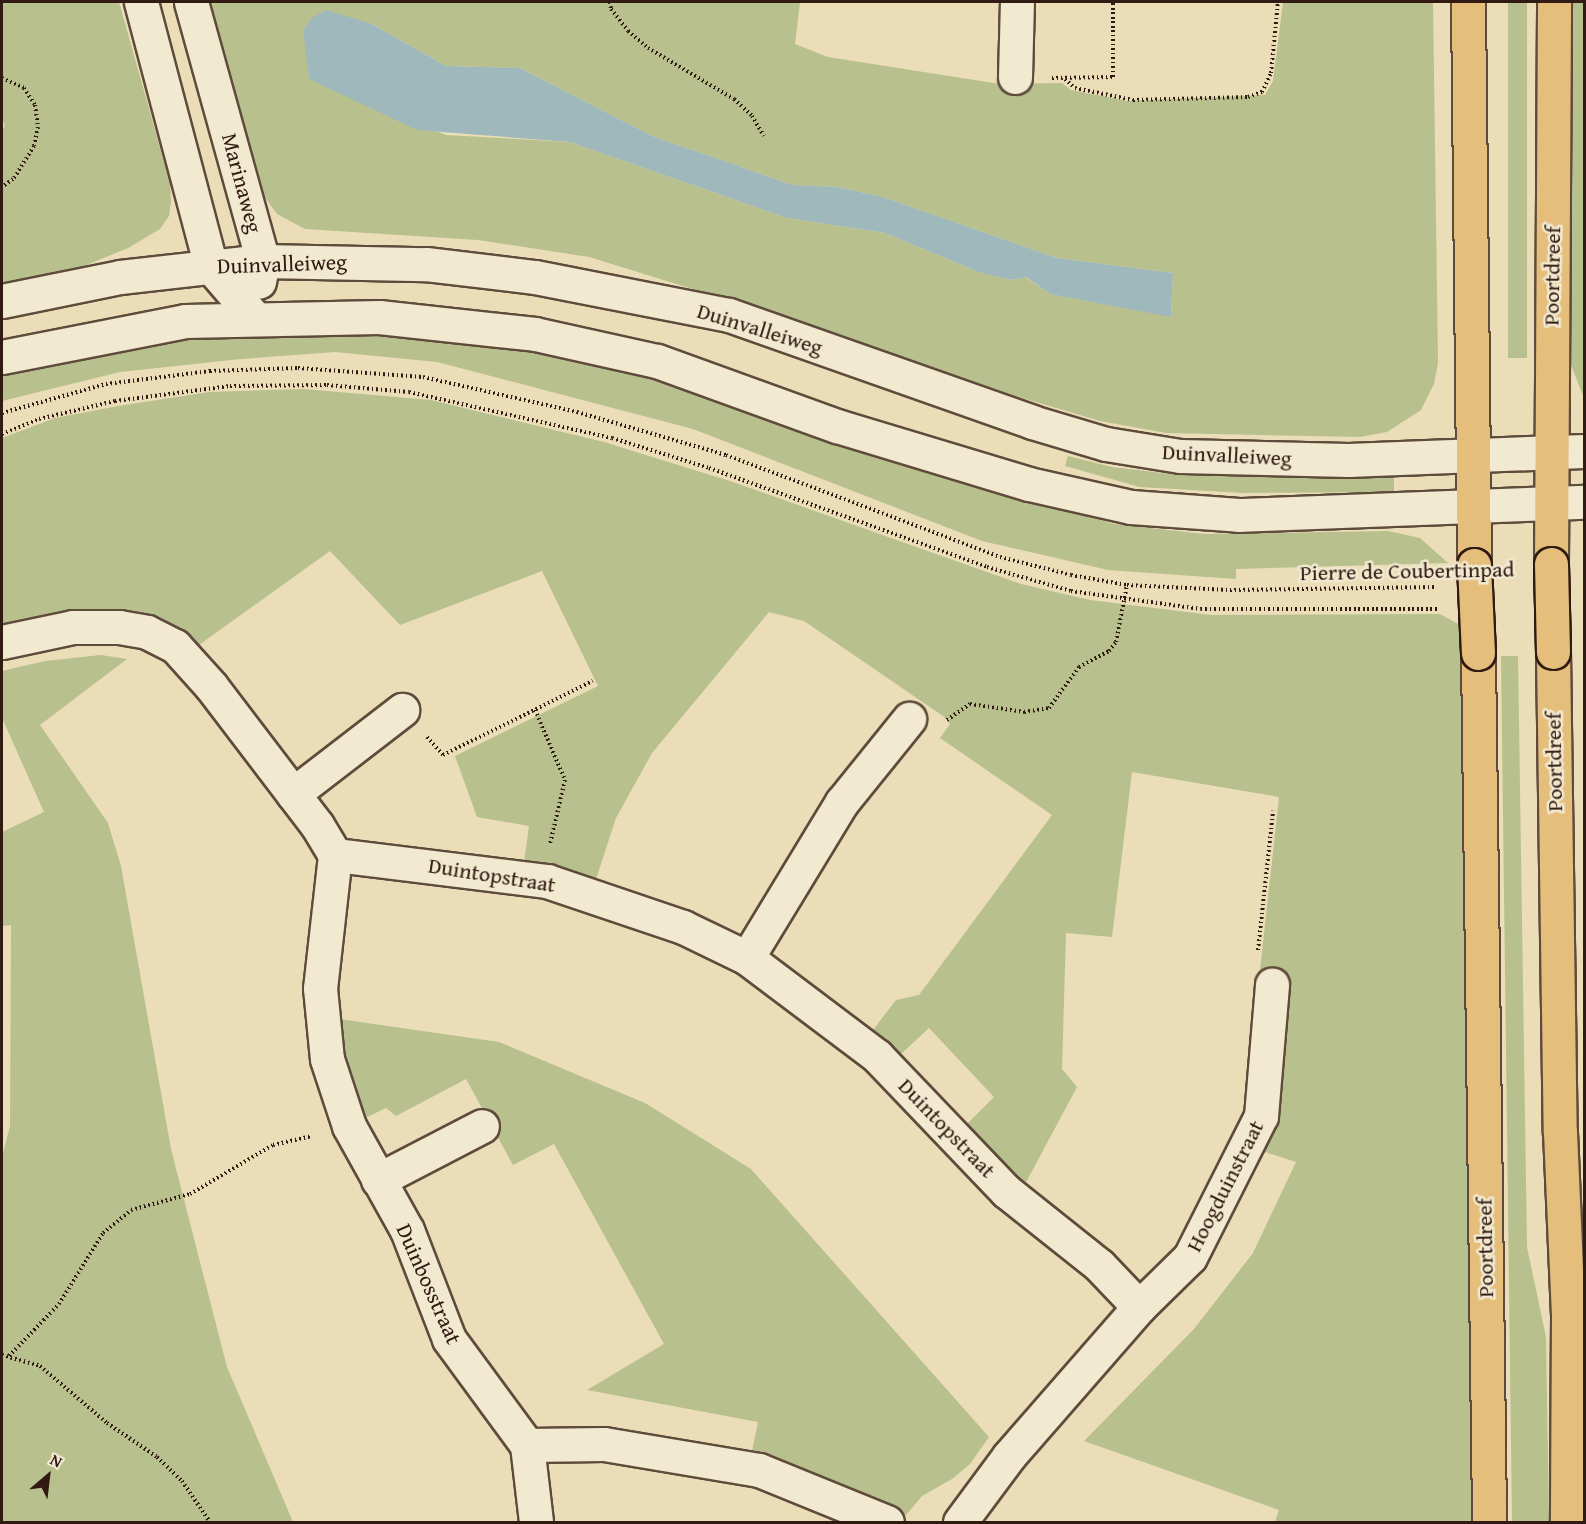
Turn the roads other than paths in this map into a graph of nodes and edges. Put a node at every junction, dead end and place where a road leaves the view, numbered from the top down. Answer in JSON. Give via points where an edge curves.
{"nodes":[{"id":1,"x":141,"y":2,"type":"edge"},
{"id":2,"x":191,"y":2,"type":"edge"},
{"id":3,"x":1017,"y":2,"type":"edge"},
{"id":4,"x":1468,"y":2,"type":"edge"},
{"id":5,"x":1554,"y":2,"type":"edge"},
{"id":6,"x":1016,"y":77,"type":"road end"},
{"id":7,"x":263,"y":261,"type":"junction"},
{"id":8,"x":211,"y":267,"type":"junction"},
{"id":9,"x":2,"y":301,"type":"edge"},
{"id":10,"x":254,"y":317,"type":"junction"},
{"id":11,"x":2,"y":357,"type":"edge"},
{"id":12,"x":1584,"y":451,"type":"edge"},
{"id":13,"x":1550,"y":452,"type":"junction"},
{"id":14,"x":1474,"y":456,"type":"junction"},
{"id":15,"x":1584,"y":502,"type":"edge"},
{"id":16,"x":1552,"y":504,"type":"junction"},
{"id":17,"x":1473,"y":506,"type":"junction"},
{"id":18,"x":2,"y":642,"type":"edge"},
{"id":19,"x":402,"y":710,"type":"road end"},
{"id":20,"x":909,"y":719,"type":"road end"},
{"id":21,"x":293,"y":794,"type":"junction"},
{"id":22,"x":335,"y":855,"type":"junction"},
{"id":23,"x":747,"y":958,"type":"junction"},
{"id":24,"x":1272,"y":984,"type":"road end"},
{"id":25,"x":482,"y":1126,"type":"dead end"},
{"id":26,"x":378,"y":1180,"type":"junction"},
{"id":27,"x":1139,"y":1307,"type":"junction"},
{"id":28,"x":527,"y":1445,"type":"junction"},
{"id":29,"x":536,"y":1522,"type":"edge"},
{"id":30,"x":887,"y":1522,"type":"edge"},
{"id":31,"x":960,"y":1522,"type":"edge"},
{"id":32,"x":1489,"y":1522,"type":"edge"},
{"id":33,"x":1567,"y":1522,"type":"edge"}],
"edges":[{"from":1,"to":8,"type":"street"},
{"from":2,"to":7,"type":"street","name":"Marinaweg"},
{"from":3,"to":6,"type":"street"},
{"from":4,"to":14,"type":"main road","name":"Poortdreef"},
{"from":5,"to":13,"type":"main road","name":"Poortdreef"},
{"from":7,"to":8,"type":"street","name":"Duinvalleiweg"},
{"from":7,"to":10,"type":"street","name":"Marinaweg"},
{"from":7,"to":14,"type":"street","name":"Duinvalleiweg","via":[[426,264],[535,277],[729,315],[1032,423],[1106,444],[1170,454],[1348,460]]},
{"from":8,"to":9,"type":"street","name":"Duinvalleiweg","via":[[120,277]]},
{"from":8,"to":10,"type":"street"},
{"from":10,"to":11,"type":"street","via":[[185,321]]},
{"from":10,"to":17,"type":"street","via":[[401,319],[535,334],[657,360],[837,426],[1029,484],[1131,507],[1239,515]]},
{"from":12,"to":13,"type":"street","name":"Duinvalleiweg"},
{"from":13,"to":14,"type":"street","name":"Duinvalleiweg"},
{"from":13,"to":16,"type":"main road","name":"Poortdreef"},
{"from":14,"to":17,"type":"main road","name":"Poortdreef"},
{"from":15,"to":16,"type":"street"},
{"from":16,"to":17,"type":"street"},
{"from":16,"to":33,"type":"main road","name":"Poortdreef","bridge":true,"via":[[1560,1132],[1568,1316]]},
{"from":17,"to":32,"type":"main road","name":"Poortdreef","bridge":true},
{"from":18,"to":21,"type":"street","via":[[73,627],[119,627],[147,632],[175,646],[211,686]]},
{"from":19,"to":21,"type":"street"},
{"from":20,"to":23,"type":"street","via":[[842,802]]},
{"from":21,"to":22,"type":"street"},
{"from":22,"to":23,"type":"street","name":"Duintopstraat","via":[[548,880],[683,927]]},
{"from":22,"to":26,"type":"street","name":"Duinbosstraat","via":[[320,987],[327,1059],[349,1126]]},
{"from":23,"to":27,"type":"street","name":"Duintopstraat","via":[[877,1056],[1006,1191],[1099,1265]]},
{"from":24,"to":27,"type":"street","name":"Hoogduinstraat","via":[[1262,1116],[1190,1257]]},
{"from":25,"to":26,"type":"street"},
{"from":26,"to":28,"type":"street","name":"Duinbosstraat","via":[[407,1230],[448,1339]]},
{"from":27,"to":31,"type":"street","name":"Hoogduinstraat","via":[[1009,1456]]},
{"from":28,"to":29,"type":"street"},
{"from":28,"to":30,"type":"street","via":[[604,1444],[759,1470]]}]}
